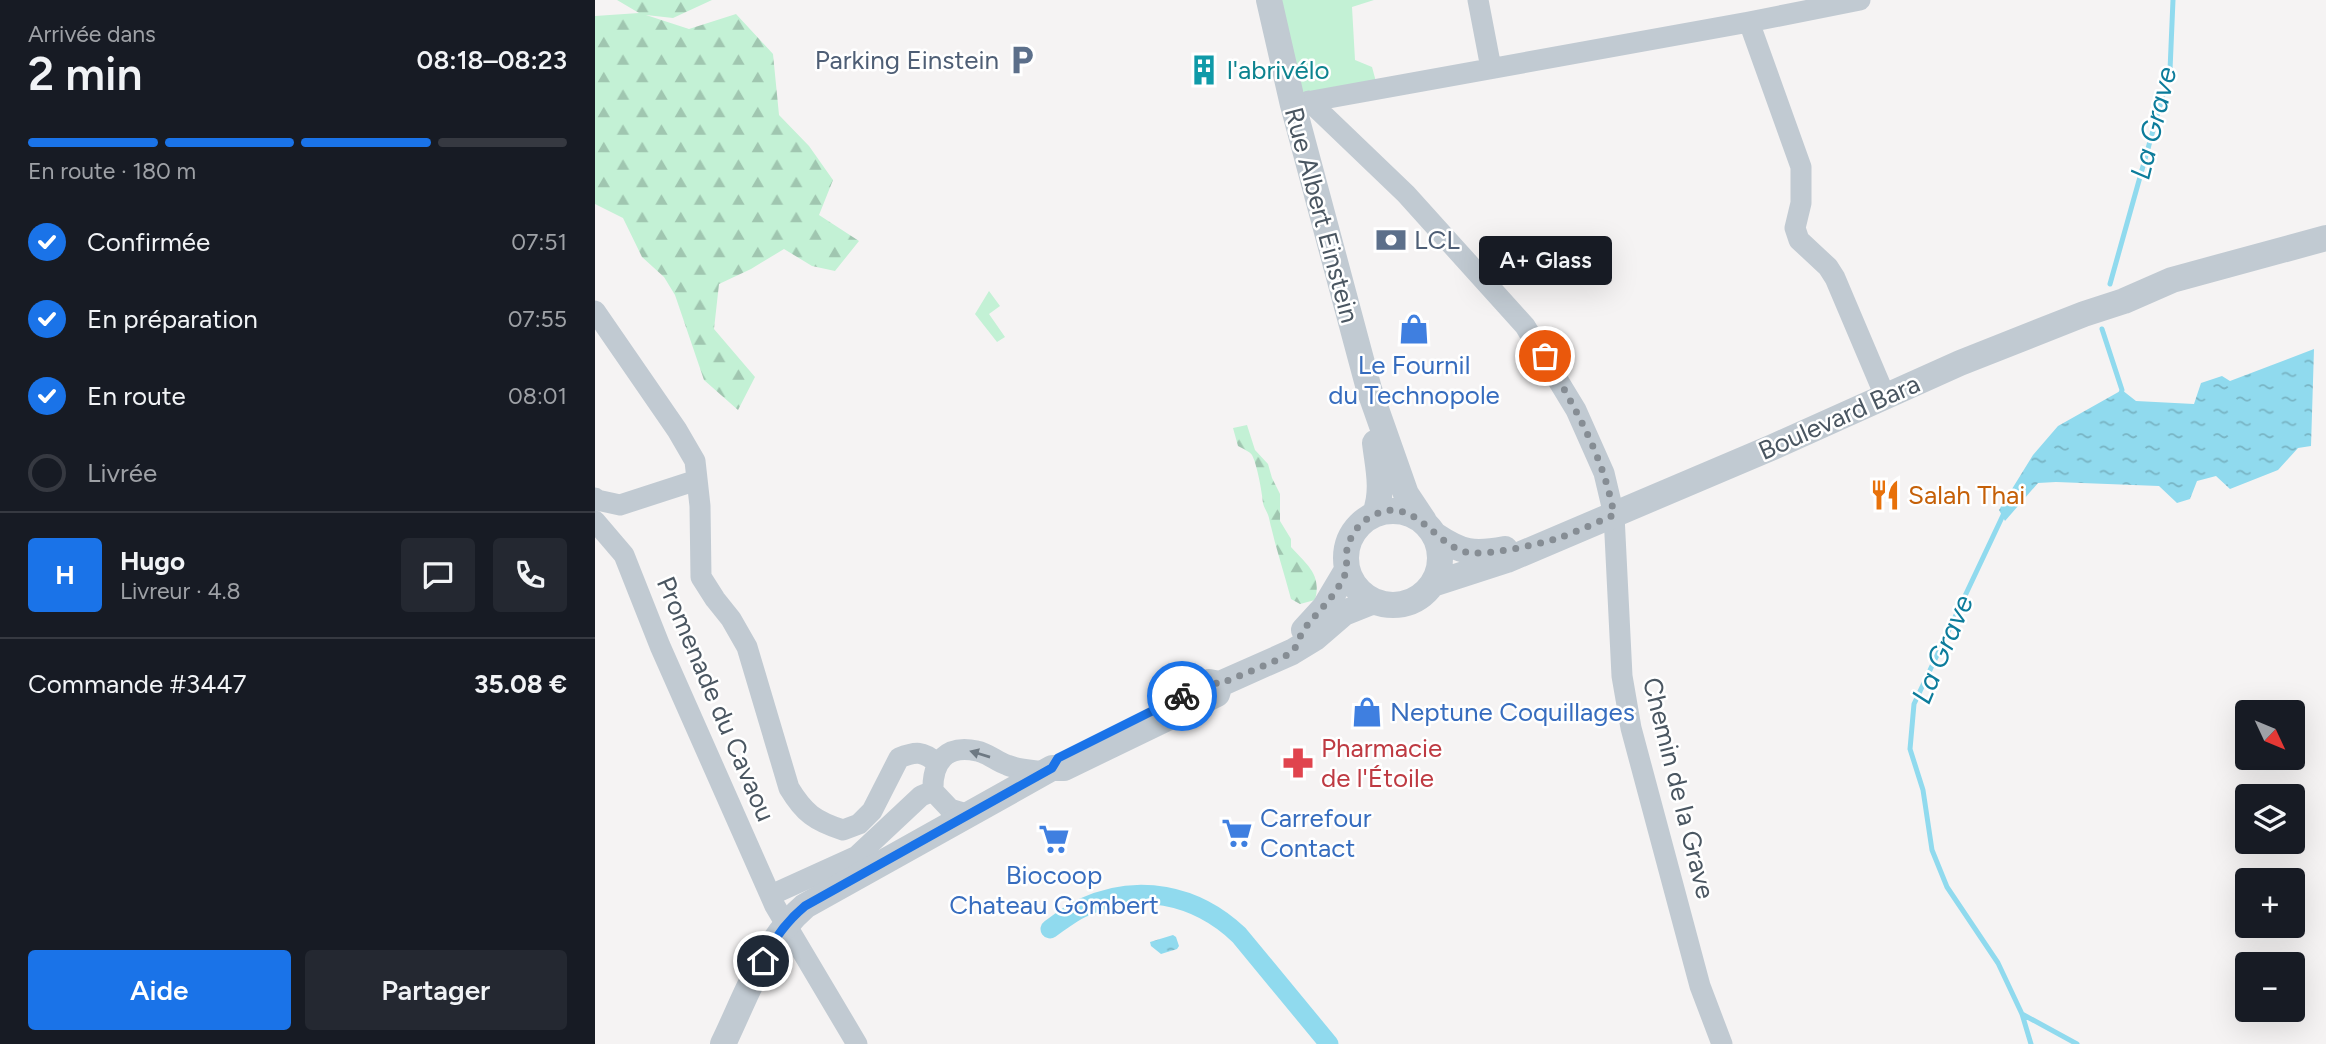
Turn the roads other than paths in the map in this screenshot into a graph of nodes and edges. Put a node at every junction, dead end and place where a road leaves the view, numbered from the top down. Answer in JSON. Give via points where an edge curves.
{"nodes":[{"id":1,"x":1269,"y":0,"type":"edge"},
{"id":2,"x":1478,"y":0,"type":"edge"},
{"id":3,"x":1860,"y":0,"type":"edge"},
{"id":4,"x":1749,"y":22,"type":"junction"},
{"id":5,"x":1491,"y":68,"type":"junction"},
{"id":6,"x":1301,"y":103,"type":"junction"},
{"id":7,"x":2326,"y":239,"type":"edge"},
{"id":8,"x":2326,"y":255,"type":"edge"},
{"id":9,"x":2105,"y":307,"type":"junction"},
{"id":10,"x":595,"y":311,"type":"edge"},
{"id":11,"x":1369,"y":389,"type":"junction"},
{"id":12,"x":1885,"y":396,"type":"junction"},
{"id":13,"x":697,"y":480,"type":"junction"},
{"id":14,"x":595,"y":498,"type":"edge"},
{"id":15,"x":1375,"y":514,"type":"junction"},
{"id":16,"x":1614,"y":515,"type":"junction"},
{"id":17,"x":595,"y":522,"type":"edge"},
{"id":18,"x":1429,"y":528,"type":"junction"},
{"id":19,"x":1556,"y":538,"type":"junction"},
{"id":20,"x":1347,"y":570,"type":"junction"},
{"id":21,"x":1433,"y":584,"type":"junction"},
{"id":22,"x":1374,"y":601,"type":"junction"},
{"id":23,"x":1292,"y":652,"type":"junction"},
{"id":24,"x":937,"y":763,"type":"junction"},
{"id":25,"x":1049,"y":770,"type":"junction"},
{"id":26,"x":933,"y":790,"type":"junction"},
{"id":27,"x":970,"y":815,"type":"junction"},
{"id":28,"x":782,"y":914,"type":"junction"},
{"id":29,"x":723,"y":1044,"type":"edge"},
{"id":30,"x":857,"y":1044,"type":"edge"},
{"id":31,"x":1721,"y":1044,"type":"edge"}],
"edges":[{"from":1,"to":6,"type":"street","name":"Rue Albert Einstein"},
{"from":2,"to":5,"type":"street"},
{"from":3,"to":4,"type":"street"},
{"from":4,"to":5,"type":"street"},
{"from":4,"to":12,"type":"street","via":[[1801,167],[1801,204],[1795,228],[1799,240],[1835,278]]},
{"from":5,"to":6,"type":"street"},
{"from":6,"to":11,"type":"street","name":"Rue Albert Einstein"},
{"from":6,"to":16,"type":"street","name":"Chemin de la Grave","via":[[1406,194],[1525,326],[1576,410],[1604,474]]},
{"from":7,"to":9,"type":"street","name":"Boulevard Bara","via":[[2172,280]]},
{"from":8,"to":9,"type":"street","name":"Boulevard Bara","via":[[2174,295]]},
{"from":9,"to":12,"type":"street","name":"Boulevard Bara"},
{"from":10,"to":13,"type":"street","via":[[677,430],[695,461]]},
{"from":11,"to":15,"type":"street","name":"Rue Albert Einstein","via":[[1381,484]]},
{"from":11,"to":18,"type":"street","name":"Rue Albert Einstein","via":[[1406,494]]},
{"from":12,"to":16,"type":"street","name":"Boulevard Bara"},
{"from":13,"to":14,"type":"street","via":[[620,505]]},
{"from":13,"to":24,"type":"street","via":[[701,577],[747,646],[789,788],[799,804],[811,816],[843,830],[859,824],[872,811],[899,758],[925,753]]},
{"from":15,"to":18,"type":"street","via":[[1409,513]]},
{"from":15,"to":20,"type":"street","via":[[1350,538]]},
{"from":16,"to":19,"type":"street","name":"Boulevard Bara"},
{"from":16,"to":31,"type":"street","name":"Chemin de la Grave","via":[[1628,718],[1700,986]]},
{"from":17,"to":28,"type":"street","name":"Promenade du Cavaou","via":[[624,555]]},
{"from":18,"to":19,"type":"street","name":"Boulevard Bara","via":[[1465,552],[1480,554]]},
{"from":18,"to":21,"type":"street","via":[[1440,551],[1440,568]]},
{"from":19,"to":21,"type":"street","name":"Boulevard Bara"},
{"from":20,"to":22,"type":"street","via":[[1362,594]]},
{"from":20,"to":23,"type":"street"},
{"from":21,"to":22,"type":"street","via":[[1425,594],[1401,605]]},
{"from":22,"to":23,"type":"street","via":[[1344,613]]},
{"from":23,"to":25,"type":"street","via":[[1220,684],[1209,682],[1058,758]]},
{"from":25,"to":24,"type":"street","one_way":true,"via":[[1008,766],[978,751],[948,753]]},
{"from":24,"to":26,"type":"street"},
{"from":25,"to":27,"type":"street"},
{"from":26,"to":27,"type":"street","via":[[950,809]]},
{"from":26,"to":28,"type":"street"},
{"from":27,"to":28,"type":"street"},
{"from":28,"to":29,"type":"street"},
{"from":28,"to":30,"type":"street","name":"Promenade du Cavaou"}]}
